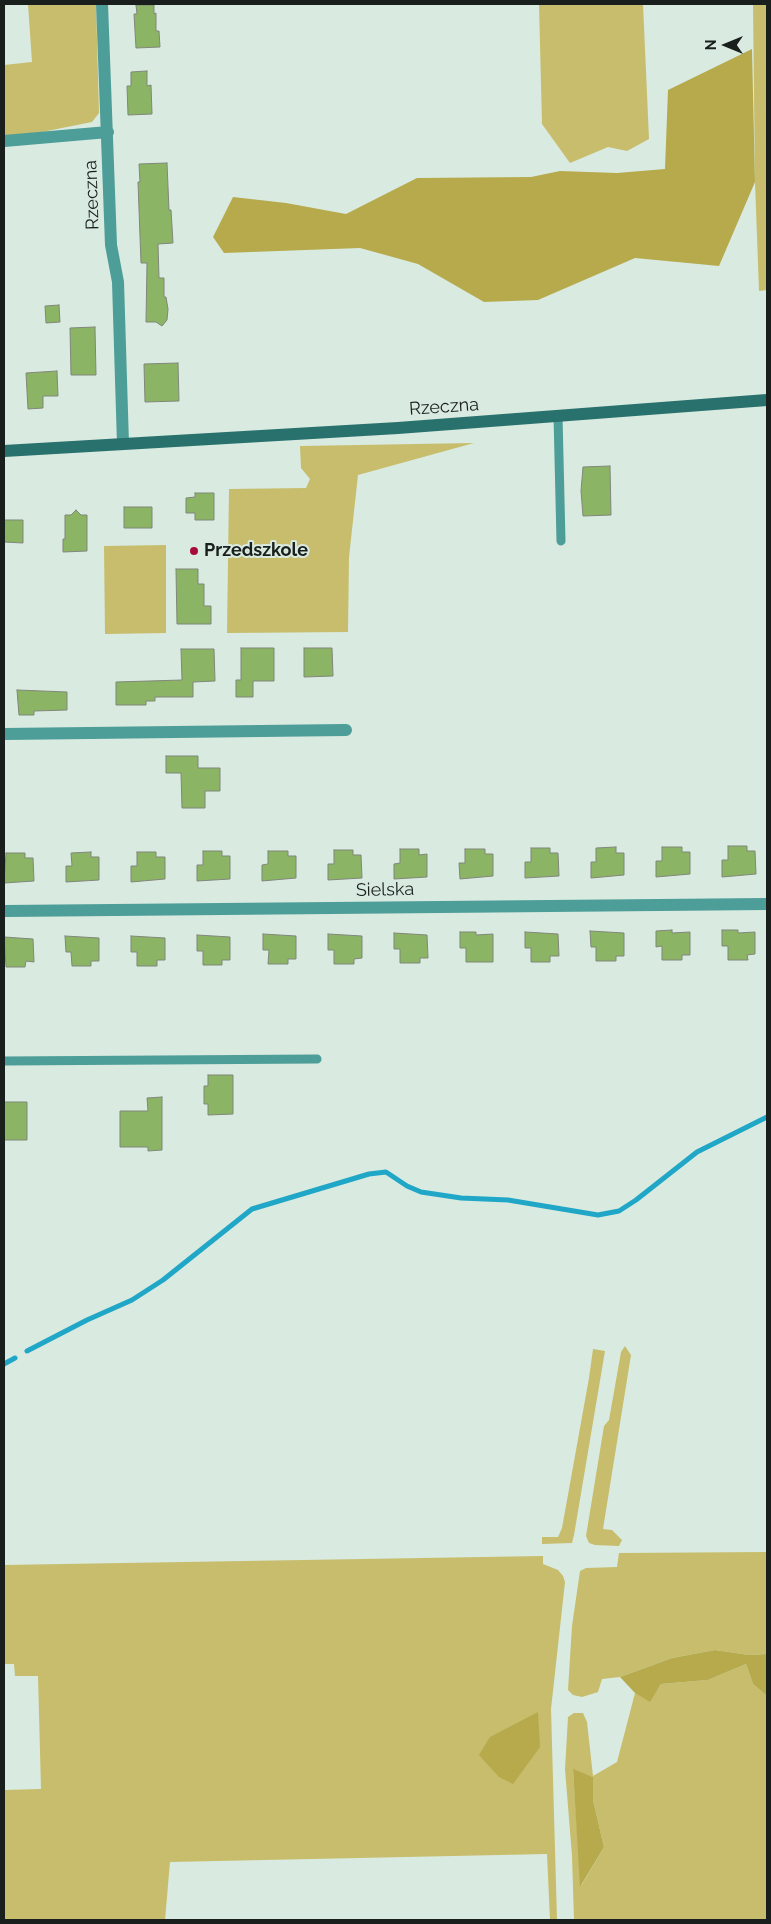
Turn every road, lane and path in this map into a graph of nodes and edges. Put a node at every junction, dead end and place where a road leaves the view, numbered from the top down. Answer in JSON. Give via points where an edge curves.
{"nodes":[{"id":1,"x":102,"y":4,"type":"edge"},
{"id":2,"x":108,"y":132,"type":"junction"},
{"id":3,"x":4,"y":140,"type":"edge"},
{"id":4,"x":767,"y":400,"type":"edge"},
{"id":5,"x":558,"y":416,"type":"junction"},
{"id":6,"x":123,"y":444,"type":"junction"},
{"id":7,"x":4,"y":451,"type":"edge"},
{"id":8,"x":561,"y":541,"type":"dead end"},
{"id":9,"x":346,"y":730,"type":"dead end"},
{"id":10,"x":4,"y":734,"type":"edge"},
{"id":11,"x":767,"y":904,"type":"edge"},
{"id":12,"x":4,"y":911,"type":"edge"},
{"id":13,"x":317,"y":1059,"type":"dead end"},
{"id":14,"x":4,"y":1061,"type":"edge"}],
"edges":[{"from":1,"to":2,"type":"street","name":"Rzeczna"},
{"from":2,"to":3,"type":"street"},
{"from":2,"to":6,"type":"street","name":"Rzeczna","via":[[112,245],[118,282]]},
{"from":4,"to":5,"type":"street","name":"Rzeczna"},
{"from":5,"to":6,"type":"street","name":"Rzeczna"},
{"from":5,"to":8,"type":"lane"},
{"from":6,"to":7,"type":"street","name":"Rzeczna"},
{"from":9,"to":10,"type":"street"},
{"from":11,"to":12,"type":"street","name":"Sielska"},
{"from":13,"to":14,"type":"lane"}]}
